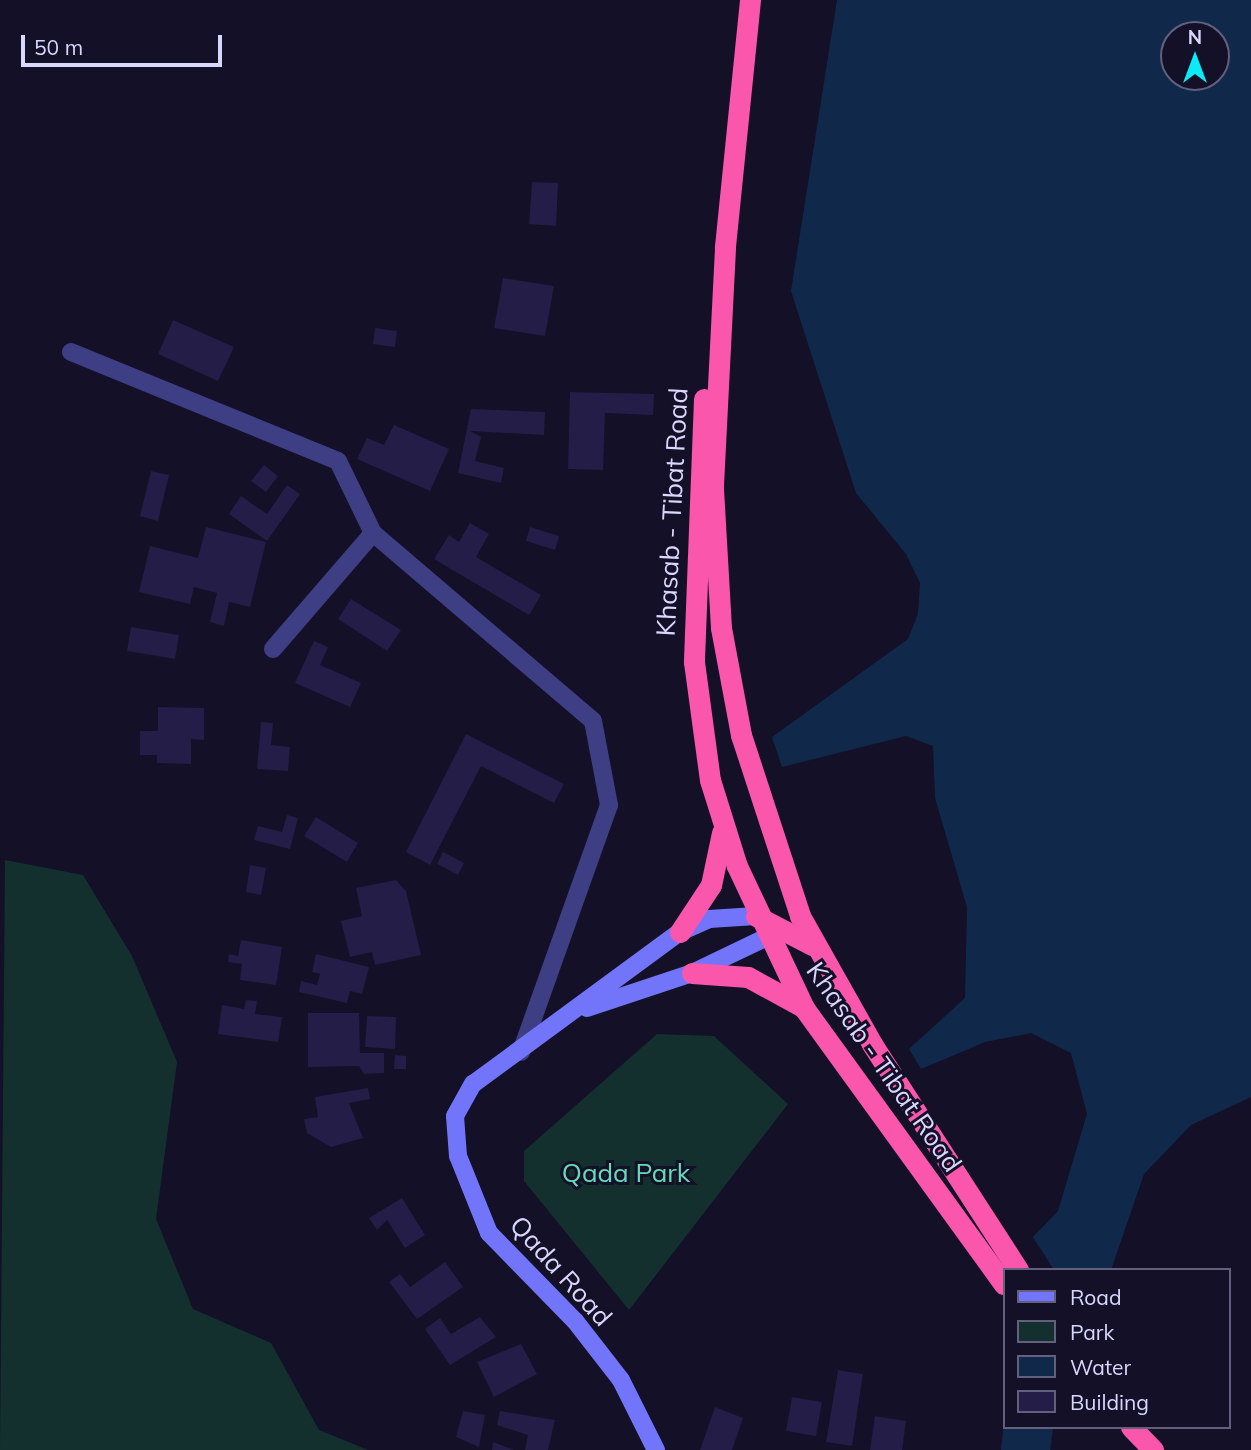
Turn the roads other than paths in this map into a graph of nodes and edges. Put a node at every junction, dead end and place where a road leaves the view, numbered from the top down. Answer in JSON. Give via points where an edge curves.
{"nodes":[{"id":1,"x":750,"y":0,"type":"edge"},
{"id":2,"x":724,"y":247,"type":"junction"},
{"id":3,"x":71,"y":352,"type":"dead end"},
{"id":4,"x":373,"y":533,"type":"junction"},
{"id":5,"x":273,"y":649,"type":"dead end"},
{"id":6,"x":722,"y":824,"type":"junction"},
{"id":7,"x":786,"y":881,"type":"junction"},
{"id":8,"x":756,"y":916,"type":"junction"},
{"id":9,"x":773,"y":930,"type":"junction"},
{"id":10,"x":680,"y":932,"type":"junction"},
{"id":11,"x":817,"y":948,"type":"junction"},
{"id":12,"x":692,"y":973,"type":"junction"},
{"id":13,"x":804,"y":1008,"type":"junction"},
{"id":14,"x":580,"y":1010,"type":"junction"},
{"id":15,"x":521,"y":1052,"type":"junction"},
{"id":16,"x":1017,"y":1268,"type":"edge"},
{"id":17,"x":1002,"y":1281,"type":"edge"},
{"id":18,"x":1133,"y":1429,"type":"edge"},
{"id":19,"x":656,"y":1450,"type":"edge"},
{"id":20,"x":1153,"y":1450,"type":"edge"}],
"edges":[{"from":1,"to":2,"type":"highway","name":"Khasab - Tibat Road"},
{"from":2,"to":6,"type":"highway","name":"Khasab - Tibat Road","via":[[701,435],[692,601],[700,722]]},
{"from":2,"to":7,"type":"highway","name":"Khasab - Tibat Road","via":[[715,574],[741,735]]},
{"from":3,"to":4,"type":"street","via":[[338,461]]},
{"from":4,"to":5,"type":"street"},
{"from":4,"to":15,"type":"street","via":[[593,721],[609,805]]},
{"from":6,"to":8,"type":"highway","name":"Khasab - Tibat Road"},
{"from":6,"to":10,"type":"highway","via":[[711,885]]},
{"from":7,"to":9,"type":"highway"},
{"from":7,"to":11,"type":"highway","name":"Khasab - Tibat Road"},
{"from":8,"to":9,"type":"highway","name":"Khasab - Tibat Road"},
{"from":8,"to":10,"type":"street","name":"Qada Road","via":[[709,919]]},
{"from":9,"to":11,"type":"highway"},
{"from":9,"to":12,"type":"street","name":"Qada Road"},
{"from":9,"to":13,"type":"highway","name":"Khasab - Tibat Road"},
{"from":10,"to":14,"type":"street","name":"Qada Road"},
{"from":11,"to":16,"type":"highway","name":"Khasab - Tibat Road"},
{"from":12,"to":13,"type":"highway","via":[[748,977]]},
{"from":12,"to":14,"type":"street","name":"Qada Road"},
{"from":13,"to":17,"type":"highway","name":"Khasab - Tibat Road"},
{"from":14,"to":15,"type":"street","name":"Qada Road"},
{"from":15,"to":19,"type":"street","name":"Qada Road","via":[[473,1084],[454,1116],[458,1156],[489,1233],[606,1360]]},
{"from":18,"to":20,"type":"highway"}]}
